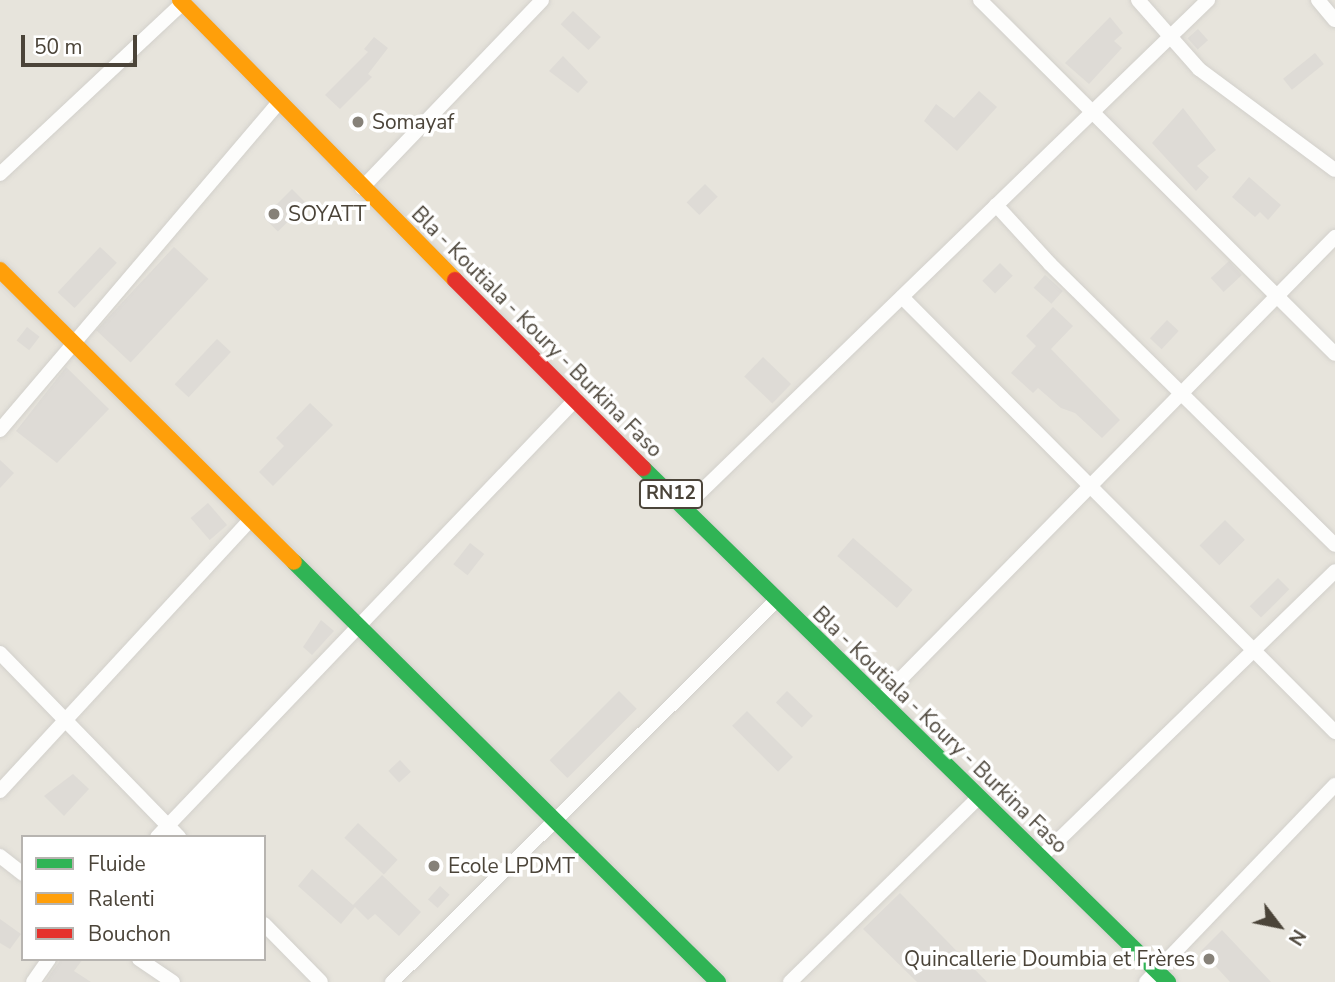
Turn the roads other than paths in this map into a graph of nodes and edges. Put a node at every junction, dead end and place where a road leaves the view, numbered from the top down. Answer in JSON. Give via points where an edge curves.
{"nodes":[{"id":1,"x":541,"y":0,"type":"edge"},
{"id":2,"x":980,"y":0,"type":"edge"},
{"id":3,"x":1138,"y":0,"type":"edge"},
{"id":4,"x":1208,"y":0,"type":"edge"},
{"id":5,"x":1318,"y":0,"type":"edge"},
{"id":6,"x":182,"y":2,"type":"edge"},
{"id":7,"x":1335,"y":20,"type":"edge"},
{"id":8,"x":1170,"y":36,"type":"junction"},
{"id":9,"x":280,"y":101,"type":"junction"},
{"id":10,"x":1092,"y":111,"type":"junction"},
{"id":11,"x":1335,"y":170,"type":"edge"},
{"id":12,"x":0,"y":173,"type":"edge"},
{"id":13,"x":362,"y":188,"type":"junction"},
{"id":14,"x":996,"y":205,"type":"junction"},
{"id":15,"x":1335,"y":237,"type":"edge"},
{"id":16,"x":0,"y":270,"type":"edge"},
{"id":17,"x":1277,"y":296,"type":"junction"},
{"id":18,"x":902,"y":297,"type":"junction"},
{"id":19,"x":74,"y":343,"type":"junction"},
{"id":20,"x":1335,"y":354,"type":"edge"},
{"id":21,"x":1181,"y":394,"type":"junction"},
{"id":22,"x":576,"y":399,"type":"junction"},
{"id":23,"x":0,"y":430,"type":"edge"},
{"id":24,"x":1090,"y":486,"type":"junction"},
{"id":25,"x":684,"y":508,"type":"junction"},
{"id":26,"x":251,"y":519,"type":"junction"},
{"id":27,"x":1335,"y":545,"type":"edge"},
{"id":28,"x":1335,"y":571,"type":"edge"},
{"id":29,"x":776,"y":601,"type":"junction"},
{"id":30,"x":359,"y":626,"type":"junction"},
{"id":31,"x":1255,"y":651,"type":"junction"},
{"id":32,"x":0,"y":653,"type":"edge"},
{"id":33,"x":879,"y":701,"type":"junction"},
{"id":34,"x":66,"y":720,"type":"junction"},
{"id":35,"x":1335,"y":732,"type":"edge"},
{"id":36,"x":1335,"y":785,"type":"edge"},
{"id":37,"x":0,"y":791,"type":"edge"},
{"id":38,"x":979,"y":797,"type":"junction"},
{"id":39,"x":555,"y":820,"type":"junction"},
{"id":40,"x":168,"y":825,"type":"junction"},
{"id":41,"x":159,"y":835,"type":"edge"},
{"id":42,"x":177,"y":835,"type":"edge"},
{"id":43,"x":0,"y":856,"type":"edge"},
{"id":44,"x":1041,"y":857,"type":"junction"},
{"id":45,"x":21,"y":872,"type":"edge"},
{"id":46,"x":266,"y":926,"type":"edge"},
{"id":47,"x":48,"y":961,"type":"edge"},
{"id":48,"x":142,"y":961,"type":"edge"},
{"id":49,"x":1157,"y":978,"type":"edge"},
{"id":50,"x":33,"y":982,"type":"edge"},
{"id":51,"x":173,"y":982,"type":"edge"},
{"id":52,"x":321,"y":982,"type":"edge"},
{"id":53,"x":391,"y":982,"type":"edge"},
{"id":54,"x":718,"y":982,"type":"edge"},
{"id":55,"x":790,"y":982,"type":"edge"}],
"edges":[{"from":1,"to":13,"type":"street"},
{"from":2,"to":10,"type":"street"},
{"from":3,"to":8,"type":"street"},
{"from":4,"to":8,"type":"street"},
{"from":5,"to":7,"type":"street"},
{"from":6,"to":9,"type":"main road","name":"Bla - Koutiala - Koury - Burkina Faso","number":"RN12"},
{"from":6,"to":12,"type":"street"},
{"from":8,"to":10,"type":"street"},
{"from":8,"to":11,"type":"street","via":[[1199,69]]},
{"from":9,"to":13,"type":"main road","name":"Bla - Koutiala - Koury - Burkina Faso","number":"RN12"},
{"from":9,"to":19,"type":"street"},
{"from":10,"to":14,"type":"street"},
{"from":10,"to":17,"type":"street"},
{"from":13,"to":22,"type":"main road","name":"Bla - Koutiala - Koury - Burkina Faso","number":"RN12"},
{"from":14,"to":18,"type":"street"},
{"from":14,"to":21,"type":"street"},
{"from":15,"to":17,"type":"street"},
{"from":16,"to":19,"type":"main road"},
{"from":17,"to":20,"type":"street"},
{"from":17,"to":21,"type":"street"},
{"from":18,"to":24,"type":"street"},
{"from":18,"to":25,"type":"street"},
{"from":19,"to":23,"type":"street"},
{"from":19,"to":26,"type":"main road"},
{"from":21,"to":24,"type":"street"},
{"from":21,"to":27,"type":"street"},
{"from":22,"to":25,"type":"main road","name":"Bla - Koutiala - Koury - Burkina Faso","number":"RN12"},
{"from":22,"to":30,"type":"street"},
{"from":24,"to":31,"type":"street"},
{"from":24,"to":33,"type":"street"},
{"from":25,"to":29,"type":"main road","name":"Bla - Koutiala - Koury - Burkina Faso","number":"RN12"},
{"from":26,"to":30,"type":"main road"},
{"from":26,"to":34,"type":"street"},
{"from":28,"to":31,"type":"street"},
{"from":29,"to":33,"type":"main road","name":"Bla - Koutiala - Koury - Burkina Faso","number":"RN12"},
{"from":29,"to":39,"type":"street"},
{"from":30,"to":39,"type":"main road"},
{"from":30,"to":40,"type":"street"},
{"from":31,"to":35,"type":"street"},
{"from":31,"to":44,"type":"street"},
{"from":32,"to":34,"type":"street"},
{"from":33,"to":38,"type":"main road","name":"Bla - Koutiala - Koury - Burkina Faso","number":"RN12"},
{"from":34,"to":37,"type":"street"},
{"from":34,"to":40,"type":"street"},
{"from":36,"to":49,"type":"street"},
{"from":38,"to":44,"type":"main road","name":"Bla - Koutiala - Koury - Burkina Faso","number":"RN12"},
{"from":38,"to":55,"type":"street"},
{"from":39,"to":53,"type":"street"},
{"from":39,"to":54,"type":"main road"},
{"from":40,"to":41,"type":"street"},
{"from":40,"to":42,"type":"street"},
{"from":43,"to":45,"type":"street"},
{"from":44,"to":49,"type":"main road","name":"Bla - Koutiala - Koury - Burkina Faso","number":"RN12"},
{"from":46,"to":52,"type":"street"},
{"from":47,"to":50,"type":"street"},
{"from":48,"to":51,"type":"street"}]}
